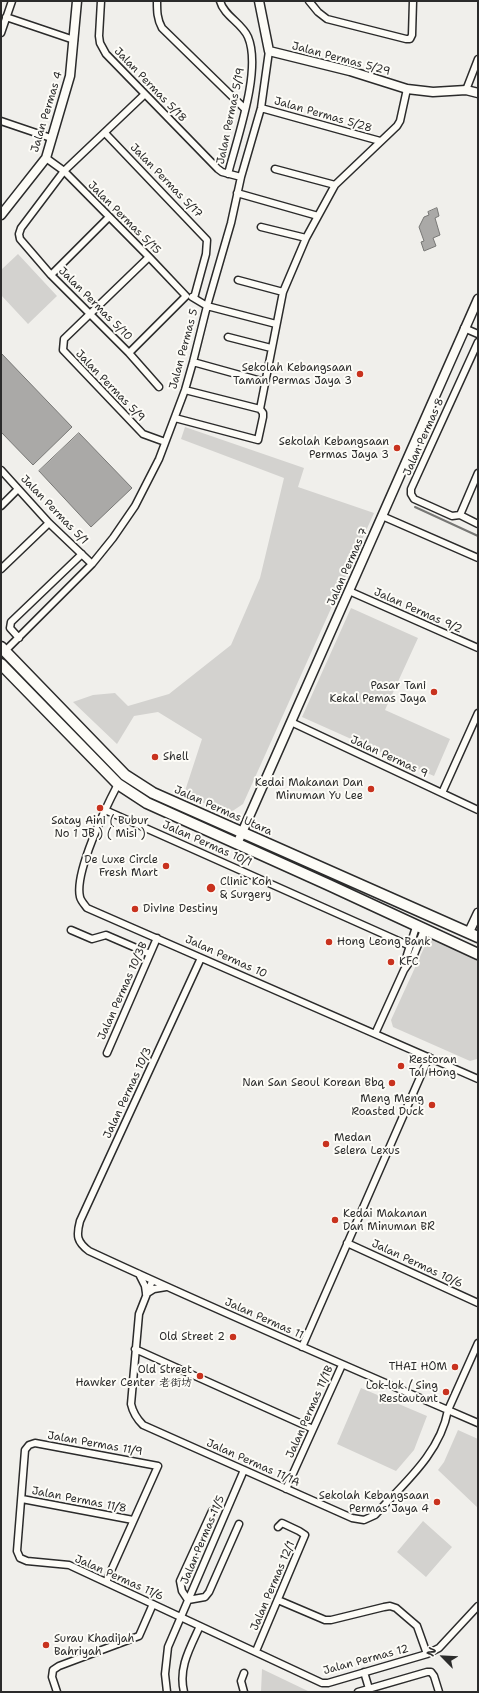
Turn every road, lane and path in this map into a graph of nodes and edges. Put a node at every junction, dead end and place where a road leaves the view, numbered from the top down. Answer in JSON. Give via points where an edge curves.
{"nodes":[{"id":1,"x":12,"y":1,"type":"edge"},
{"id":2,"x":77,"y":1,"type":"edge"},
{"id":3,"x":101,"y":1,"type":"edge"},
{"id":4,"x":158,"y":1,"type":"edge"},
{"id":5,"x":220,"y":1,"type":"edge"},
{"id":6,"x":259,"y":1,"type":"edge"},
{"id":7,"x":309,"y":1,"type":"edge"},
{"id":8,"x":413,"y":1,"type":"edge"},
{"id":9,"x":6,"y":17,"type":"junction"},
{"id":10,"x":1,"y":33,"type":"edge"},
{"id":11,"x":74,"y":40,"type":"junction"},
{"id":12,"x":269,"y":50,"type":"junction"},
{"id":13,"x":478,"y":59,"type":"edge"},
{"id":14,"x":407,"y":88,"type":"junction"},
{"id":15,"x":466,"y":90,"type":"junction"},
{"id":16,"x":478,"y":93,"type":"edge"},
{"id":17,"x":145,"y":94,"type":"junction"},
{"id":18,"x":261,"y":108,"type":"junction"},
{"id":19,"x":245,"y":109,"type":"junction"},
{"id":20,"x":1,"y":121,"type":"edge"},
{"id":21,"x":105,"y":133,"type":"junction"},
{"id":22,"x":51,"y":138,"type":"junction"},
{"id":23,"x":380,"y":141,"type":"junction"},
{"id":24,"x":46,"y":158,"type":"junction"},
{"id":25,"x":275,"y":169,"type":"dead end"},
{"id":26,"x":64,"y":171,"type":"junction"},
{"id":27,"x":228,"y":174,"type":"junction"},
{"id":28,"x":241,"y":177,"type":"junction"},
{"id":29,"x":335,"y":185,"type":"junction"},
{"id":30,"x":237,"y":194,"type":"junction"},
{"id":31,"x":1,"y":216,"type":"edge"},
{"id":32,"x":318,"y":216,"type":"junction"},
{"id":33,"x":109,"y":217,"type":"junction"},
{"id":34,"x":261,"y":227,"type":"dead end"},
{"id":35,"x":306,"y":238,"type":"junction"},
{"id":36,"x":149,"y":257,"type":"junction"},
{"id":37,"x":51,"y":275,"type":"junction"},
{"id":38,"x":238,"y":280,"type":"dead end"},
{"id":39,"x":283,"y":292,"type":"junction"},
{"id":40,"x":186,"y":296,"type":"junction"},
{"id":41,"x":194,"y":298,"type":"junction"},
{"id":42,"x":478,"y":299,"type":"edge"},
{"id":43,"x":207,"y":306,"type":"junction"},
{"id":44,"x":90,"y":314,"type":"junction"},
{"id":45,"x":276,"y":324,"type":"junction"},
{"id":46,"x":464,"y":328,"type":"junction"},
{"id":47,"x":478,"y":334,"type":"edge"},
{"id":48,"x":228,"y":337,"type":"dead end"},
{"id":49,"x":478,"y":342,"type":"edge"},
{"id":50,"x":271,"y":348,"type":"junction"},
{"id":51,"x":129,"y":353,"type":"junction"},
{"id":52,"x":193,"y":362,"type":"junction"},
{"id":53,"x":265,"y":382,"type":"junction"},
{"id":54,"x":159,"y":387,"type":"dead end"},
{"id":55,"x":186,"y":390,"type":"junction"},
{"id":56,"x":260,"y":409,"type":"junction"},
{"id":57,"x":175,"y":418,"type":"junction"},
{"id":58,"x":165,"y":442,"type":"junction"},
{"id":59,"x":1,"y":470,"type":"edge"},
{"id":60,"x":478,"y":473,"type":"edge"},
{"id":61,"x":18,"y":489,"type":"junction"},
{"id":62,"x":1,"y":506,"type":"edge"},
{"id":63,"x":382,"y":516,"type":"junction"},
{"id":64,"x":460,"y":516,"type":"junction"},
{"id":65,"x":50,"y":523,"type":"junction"},
{"id":66,"x":478,"y":524,"type":"edge"},
{"id":67,"x":82,"y":554,"type":"junction"},
{"id":68,"x":478,"y":558,"type":"edge"},
{"id":69,"x":92,"y":564,"type":"junction"},
{"id":70,"x":1,"y":569,"type":"edge"},
{"id":71,"x":349,"y":591,"type":"junction"},
{"id":72,"x":19,"y":638,"type":"junction"},
{"id":73,"x":478,"y":648,"type":"edge"},
{"id":74,"x":3,"y":649,"type":"edge"},
{"id":75,"x":1,"y":664,"type":"edge"},
{"id":76,"x":478,"y":713,"type":"edge"},
{"id":77,"x":291,"y":722,"type":"junction"},
{"id":78,"x":118,"y":784,"type":"junction"},
{"id":79,"x":442,"y":793,"type":"junction"},
{"id":80,"x":105,"y":810,"type":"junction"},
{"id":81,"x":478,"y":810,"type":"edge"},
{"id":82,"x":242,"y":833,"type":"junction"},
{"id":83,"x":237,"y":844,"type":"junction"},
{"id":84,"x":333,"y":872,"type":"junction"},
{"id":85,"x":329,"y":885,"type":"junction"},
{"id":86,"x":478,"y":913,"type":"edge"},
{"id":87,"x":420,"y":928,"type":"junction"},
{"id":88,"x":71,"y":930,"type":"dead end"},
{"id":89,"x":474,"y":934,"type":"edge"},
{"id":90,"x":157,"y":938,"type":"junction"},
{"id":91,"x":410,"y":946,"type":"junction"},
{"id":92,"x":150,"y":954,"type":"junction"},
{"id":93,"x":478,"y":954,"type":"edge"},
{"id":94,"x":201,"y":958,"type":"junction"},
{"id":95,"x":404,"y":970,"type":"junction"},
{"id":96,"x":375,"y":1034,"type":"junction"},
{"id":97,"x":107,"y":1053,"type":"dead end"},
{"id":98,"x":429,"y":1057,"type":"junction"},
{"id":99,"x":477,"y":1077,"type":"edge"},
{"id":100,"x":78,"y":1238,"type":"joint"},
{"id":101,"x":347,"y":1243,"type":"junction"},
{"id":102,"x":139,"y":1274,"type":"junction"},
{"id":103,"x":152,"y":1281,"type":"junction"},
{"id":104,"x":166,"y":1287,"type":"junction"},
{"id":105,"x":146,"y":1294,"type":"junction"},
{"id":106,"x":478,"y":1303,"type":"edge"},
{"id":107,"x":478,"y":1343,"type":"edge"},
{"id":108,"x":302,"y":1347,"type":"junction"},
{"id":109,"x":135,"y":1349,"type":"junction"},
{"id":110,"x":342,"y":1365,"type":"junction"},
{"id":111,"x":448,"y":1410,"type":"junction"},
{"id":112,"x":478,"y":1423,"type":"edge"},
{"id":113,"x":313,"y":1429,"type":"junction"},
{"id":114,"x":29,"y":1445,"type":"joint"},
{"id":115,"x":244,"y":1470,"type":"junction"},
{"id":116,"x":286,"y":1489,"type":"junction"},
{"id":117,"x":22,"y":1499,"type":"junction"},
{"id":118,"x":212,"y":1511,"type":"dead end"},
{"id":119,"x":133,"y":1520,"type":"junction"},
{"id":120,"x":239,"y":1524,"type":"dead end"},
{"id":121,"x":278,"y":1527,"type":"dead end"},
{"id":122,"x":106,"y":1582,"type":"junction"},
{"id":123,"x":188,"y":1600,"type":"junction"},
{"id":124,"x":278,"y":1600,"type":"junction"},
{"id":125,"x":153,"y":1604,"type":"junction"},
{"id":126,"x":478,"y":1606,"type":"edge"},
{"id":127,"x":181,"y":1618,"type":"junction"},
{"id":128,"x":200,"y":1626,"type":"junction"},
{"id":129,"x":256,"y":1651,"type":"junction"},
{"id":130,"x":427,"y":1654,"type":"junction"},
{"id":131,"x":364,"y":1672,"type":"junction"},
{"id":132,"x":244,"y":1673,"type":"dead end"},
{"id":133,"x":370,"y":1690,"type":"edge"},
{"id":134,"x":57,"y":1692,"type":"edge"},
{"id":135,"x":167,"y":1692,"type":"edge"},
{"id":136,"x":184,"y":1692,"type":"edge"},
{"id":137,"x":244,"y":1692,"type":"edge"},
{"id":138,"x":358,"y":1692,"type":"edge"},
{"id":139,"x":439,"y":1692,"type":"edge"}],
"edges":[{"from":1,"to":9,"type":"street"},
{"from":2,"to":11,"type":"street","name":"Jalan Permas 4"},
{"from":3,"to":17,"type":"street","name":"Jalan Permas 5/18","via":[[100,43],[106,54]]},
{"from":4,"to":19,"type":"street","via":[[158,22],[162,28]]},
{"from":5,"to":19,"type":"street","name":"Jalan Permas 5/19","via":[[247,35],[252,47],[251,78]]},
{"from":6,"to":12,"type":"street","name":"Jalan Permas 5"},
{"from":7,"to":8,"type":"street","via":[[327,19],[410,39]]},
{"from":9,"to":10,"type":"street"},
{"from":9,"to":11,"type":"street"},
{"from":11,"to":22,"type":"street","name":"Jalan Permas 4","via":[[70,76]]},
{"from":12,"to":14,"type":"street","name":"Jalan Permas 5/29"},
{"from":12,"to":18,"type":"street","name":"Jalan Permas 5"},
{"from":13,"to":15,"type":"street"},
{"from":14,"to":15,"type":"street","name":"Jalan Permas 5/29","via":[[432,92]]},
{"from":14,"to":23,"type":"street","via":[[400,121],[392,132]]},
{"from":15,"to":16,"type":"street","name":"Jalan Permas 5/29"},
{"from":17,"to":21,"type":"street"},
{"from":17,"to":27,"type":"street","name":"Jalan Permas 5/18","via":[[218,169]]},
{"from":18,"to":23,"type":"street","name":"Jalan Permas 5/28"},
{"from":18,"to":28,"type":"street","name":"Jalan Permas 5"},
{"from":19,"to":27,"type":"street","name":"Jalan Permas 5/19"},
{"from":20,"to":22,"type":"street"},
{"from":21,"to":26,"type":"street"},
{"from":21,"to":41,"type":"street","name":"Jalan Permas 5/17","via":[[204,236],[208,245]]},
{"from":22,"to":24,"type":"street","name":"Jalan Permas 4"},
{"from":23,"to":29,"type":"street"},
{"from":24,"to":26,"type":"street","name":"Jalan Permas 5/15"},
{"from":24,"to":31,"type":"street","name":"Jalan Permas 4"},
{"from":25,"to":29,"type":"street"},
{"from":26,"to":33,"type":"street","name":"Jalan Permas 5/15"},
{"from":26,"to":37,"type":"street","name":"Jalan Permas 5/10","via":[[19,234]]},
{"from":27,"to":28,"type":"street","name":"Jalan Permas 5/18"},
{"from":28,"to":30,"type":"street","name":"Jalan Permas 5"},
{"from":29,"to":32,"type":"street"},
{"from":30,"to":32,"type":"street"},
{"from":30,"to":43,"type":"street","name":"Jalan Permas 5"},
{"from":32,"to":35,"type":"street"},
{"from":33,"to":36,"type":"street","name":"Jalan Permas 5/15"},
{"from":33,"to":37,"type":"street"},
{"from":34,"to":35,"type":"street"},
{"from":35,"to":39,"type":"street"},
{"from":36,"to":40,"type":"street","name":"Jalan Permas 5/15"},
{"from":36,"to":44,"type":"street","name":"Jalan Permas 5/9"},
{"from":37,"to":44,"type":"street","name":"Jalan Permas 5/10"},
{"from":38,"to":39,"type":"street"},
{"from":39,"to":45,"type":"street"},
{"from":40,"to":41,"type":"street"},
{"from":40,"to":51,"type":"street"},
{"from":41,"to":43,"type":"street"},
{"from":42,"to":46,"type":"street","name":"Jalan Permas 7"},
{"from":43,"to":45,"type":"street"},
{"from":43,"to":52,"type":"street","name":"Jalan Permas 5"},
{"from":44,"to":51,"type":"street","name":"Jalan Permas 5/10"},
{"from":44,"to":58,"type":"street","name":"Jalan Permas 5/9","via":[[64,339],[63,350],[143,434]]},
{"from":45,"to":50,"type":"street"},
{"from":46,"to":47,"type":"street"},
{"from":46,"to":63,"type":"street","name":"Jalan Permas 7"},
{"from":48,"to":50,"type":"street"},
{"from":49,"to":64,"type":"street","name":"Jalan Permas 8","via":[[410,494],[414,499],[452,516]]},
{"from":50,"to":53,"type":"street"},
{"from":51,"to":54,"type":"street","name":"Jalan Permas 5/10"},
{"from":52,"to":53,"type":"street"},
{"from":52,"to":55,"type":"street","name":"Jalan Permas 5"},
{"from":53,"to":56,"type":"street"},
{"from":55,"to":56,"type":"street"},
{"from":55,"to":57,"type":"street","name":"Jalan Permas 5"},
{"from":56,"to":57,"type":"street","via":[[263,417],[258,440]]},
{"from":57,"to":58,"type":"street","name":"Jalan Permas 5"},
{"from":58,"to":69,"type":"street","name":"Jalan Permas 5","via":[[150,480],[135,506]]},
{"from":59,"to":61,"type":"street","name":"Jalan Permas 5/1"},
{"from":60,"to":64,"type":"street"},
{"from":61,"to":62,"type":"street"},
{"from":61,"to":65,"type":"street","name":"Jalan Permas 5/1"},
{"from":63,"to":68,"type":"street"},
{"from":63,"to":71,"type":"street","name":"Jalan Permas 7"},
{"from":64,"to":66,"type":"street","name":"Jalan Permas 8"},
{"from":65,"to":67,"type":"street","name":"Jalan Permas 5/1"},
{"from":65,"to":70,"type":"street"},
{"from":67,"to":69,"type":"street","name":"Jalan Permas 5/1"},
{"from":67,"to":72,"type":"street","via":[[11,622],[10,628]]},
{"from":69,"to":72,"type":"street","name":"Jalan Permas 5"},
{"from":71,"to":73,"type":"street","name":"Jalan Permas 9/2"},
{"from":71,"to":77,"type":"street","name":"Jalan Permas 7"},
{"from":72,"to":74,"type":"street","name":"Jalan Permas 5"},
{"from":74,"to":82,"type":"main road","name":"Jalan Permas Utara","via":[[125,775],[153,793]]},
{"from":75,"to":78,"type":"main road"},
{"from":76,"to":79,"type":"street"},
{"from":77,"to":79,"type":"street","name":"Jalan Permas 9"},
{"from":77,"to":82,"type":"street","name":"Jalan Permas 7"},
{"from":78,"to":80,"type":"street","name":"Jalan Permas 10"},
{"from":78,"to":83,"type":"main road","via":[[147,803]]},
{"from":79,"to":81,"type":"street","name":"Jalan Permas 9"},
{"from":80,"to":90,"type":"street","name":"Jalan Permas 10","via":[[87,855],[79,886],[80,898],[87,908]]},
{"from":80,"to":91,"type":"street","name":"Jalan Permas 10/1"},
{"from":82,"to":83,"type":"street","name":"Jalan Permas 7"},
{"from":82,"to":84,"type":"main road","name":"Jalan Permas Utara"},
{"from":83,"to":85,"type":"main road"},
{"from":84,"to":85,"type":"main road","via":[[327,878]]},
{"from":84,"to":89,"type":"main road","name":"Jalan Permas Utara"},
{"from":85,"to":87,"type":"main road"},
{"from":86,"to":89,"type":"street"},
{"from":87,"to":91,"type":"street"},
{"from":87,"to":93,"type":"main road"},
{"from":87,"to":95,"type":"street","via":[[413,957]]},
{"from":88,"to":92,"type":"street","via":[[92,939],[106,935]]},
{"from":90,"to":92,"type":"street","name":"Jalan Permas 10/3B"},
{"from":90,"to":94,"type":"street","name":"Jalan Permas 10"},
{"from":91,"to":95,"type":"street"},
{"from":92,"to":97,"type":"street","name":"Jalan Permas 10/3B"},
{"from":94,"to":96,"type":"street","name":"Jalan Permas 10"},
{"from":94,"to":100,"type":"street","name":"Jalan Permas 10/3","via":[[80,1221]]},
{"from":95,"to":96,"type":"street"},
{"from":96,"to":98,"type":"street","name":"Jalan Permas 10"},
{"from":98,"to":99,"type":"street","name":"Jalan Permas 10"},
{"from":98,"to":101,"type":"street"},
{"from":100,"to":102,"type":"street","name":"Jalan Permas 11","via":[[89,1252]]},
{"from":101,"to":106,"type":"street","name":"Jalan Permas 10/6"},
{"from":101,"to":108,"type":"street"},
{"from":102,"to":103,"type":"street","name":"Jalan Permas 11"},
{"from":102,"to":105,"type":"street"},
{"from":103,"to":104,"type":"street","name":"Jalan Permas 11"},
{"from":103,"to":105,"type":"street","name":"Jalan Permas 11/1A"},
{"from":104,"to":105,"type":"street","via":[[154,1289]]},
{"from":104,"to":108,"type":"street","name":"Jalan Permas 11"},
{"from":105,"to":109,"type":"street","name":"Jalan Permas 11/1A","via":[[139,1314]]},
{"from":107,"to":111,"type":"street","name":"Jalan Permas 11/1A"},
{"from":108,"to":110,"type":"street","name":"Jalan Permas 11"},
{"from":109,"to":113,"type":"street"},
{"from":109,"to":115,"type":"street","name":"Jalan Permas 11/1A","via":[[131,1404],[143,1425]]},
{"from":110,"to":111,"type":"street","name":"Jalan Permas 11"},
{"from":110,"to":113,"type":"street","name":"Jalan Permas 11/1B"},
{"from":111,"to":112,"type":"street","name":"Jalan Permas 11"},
{"from":111,"to":116,"type":"street","name":"Jalan Permas 11/1A","via":[[446,1421],[430,1454],[370,1518],[352,1518]]},
{"from":113,"to":116,"type":"street","name":"Jalan Permas 11/1B"},
{"from":114,"to":117,"type":"street","name":"Jalan Permas 11/6","via":[[25,1450]]},
{"from":114,"to":119,"type":"street","name":"Jalan Permas 11/9","via":[[35,1443],[158,1466]]},
{"from":115,"to":116,"type":"street","name":"Jalan Permas 11/1A"},
{"from":115,"to":123,"type":"street","name":"Jalan Permas 11/5"},
{"from":117,"to":119,"type":"street","name":"Jalan Permas 11/8"},
{"from":117,"to":122,"type":"street","name":"Jalan Permas 11/6","via":[[17,1551],[20,1558],[68,1565]]},
{"from":118,"to":123,"type":"street","via":[[180,1581],[182,1591]]},
{"from":119,"to":122,"type":"street"},
{"from":120,"to":123,"type":"street","via":[[209,1592],[205,1597]]},
{"from":121,"to":124,"type":"street","name":"Jalan Permas 12/1","via":[[282,1523],[305,1535]]},
{"from":122,"to":125,"type":"street","name":"Jalan Permas 11/6"},
{"from":123,"to":127,"type":"street","name":"Jalan Permas 11/5"},
{"from":124,"to":129,"type":"street","name":"Jalan Permas 12/1"},
{"from":124,"to":130,"type":"street","via":[[325,1620],[384,1607],[396,1608],[417,1626]]},
{"from":125,"to":127,"type":"street","name":"Jalan Permas 11/6"},
{"from":125,"to":134,"type":"street","via":[[139,1636],[53,1670],[52,1677]]},
{"from":126,"to":130,"type":"street","name":"Jalan Permas 12","via":[[439,1648]]},
{"from":127,"to":128,"type":"street","name":"Jalan Permas 12"},
{"from":127,"to":135,"type":"street","name":"Jalan Permas 11/5","via":[[168,1647]]},
{"from":128,"to":129,"type":"street","name":"Jalan Permas 12"},
{"from":128,"to":136,"type":"street","via":[[184,1662]]},
{"from":129,"to":131,"type":"street","name":"Jalan Permas 12","via":[[322,1683]]},
{"from":130,"to":131,"type":"street","name":"Jalan Permas 12"},
{"from":131,"to":133,"type":"street"},
{"from":132,"to":137,"type":"street","via":[[241,1681]]},
{"from":133,"to":138,"type":"street"},
{"from":133,"to":139,"type":"street","via":[[431,1672]]}]}
